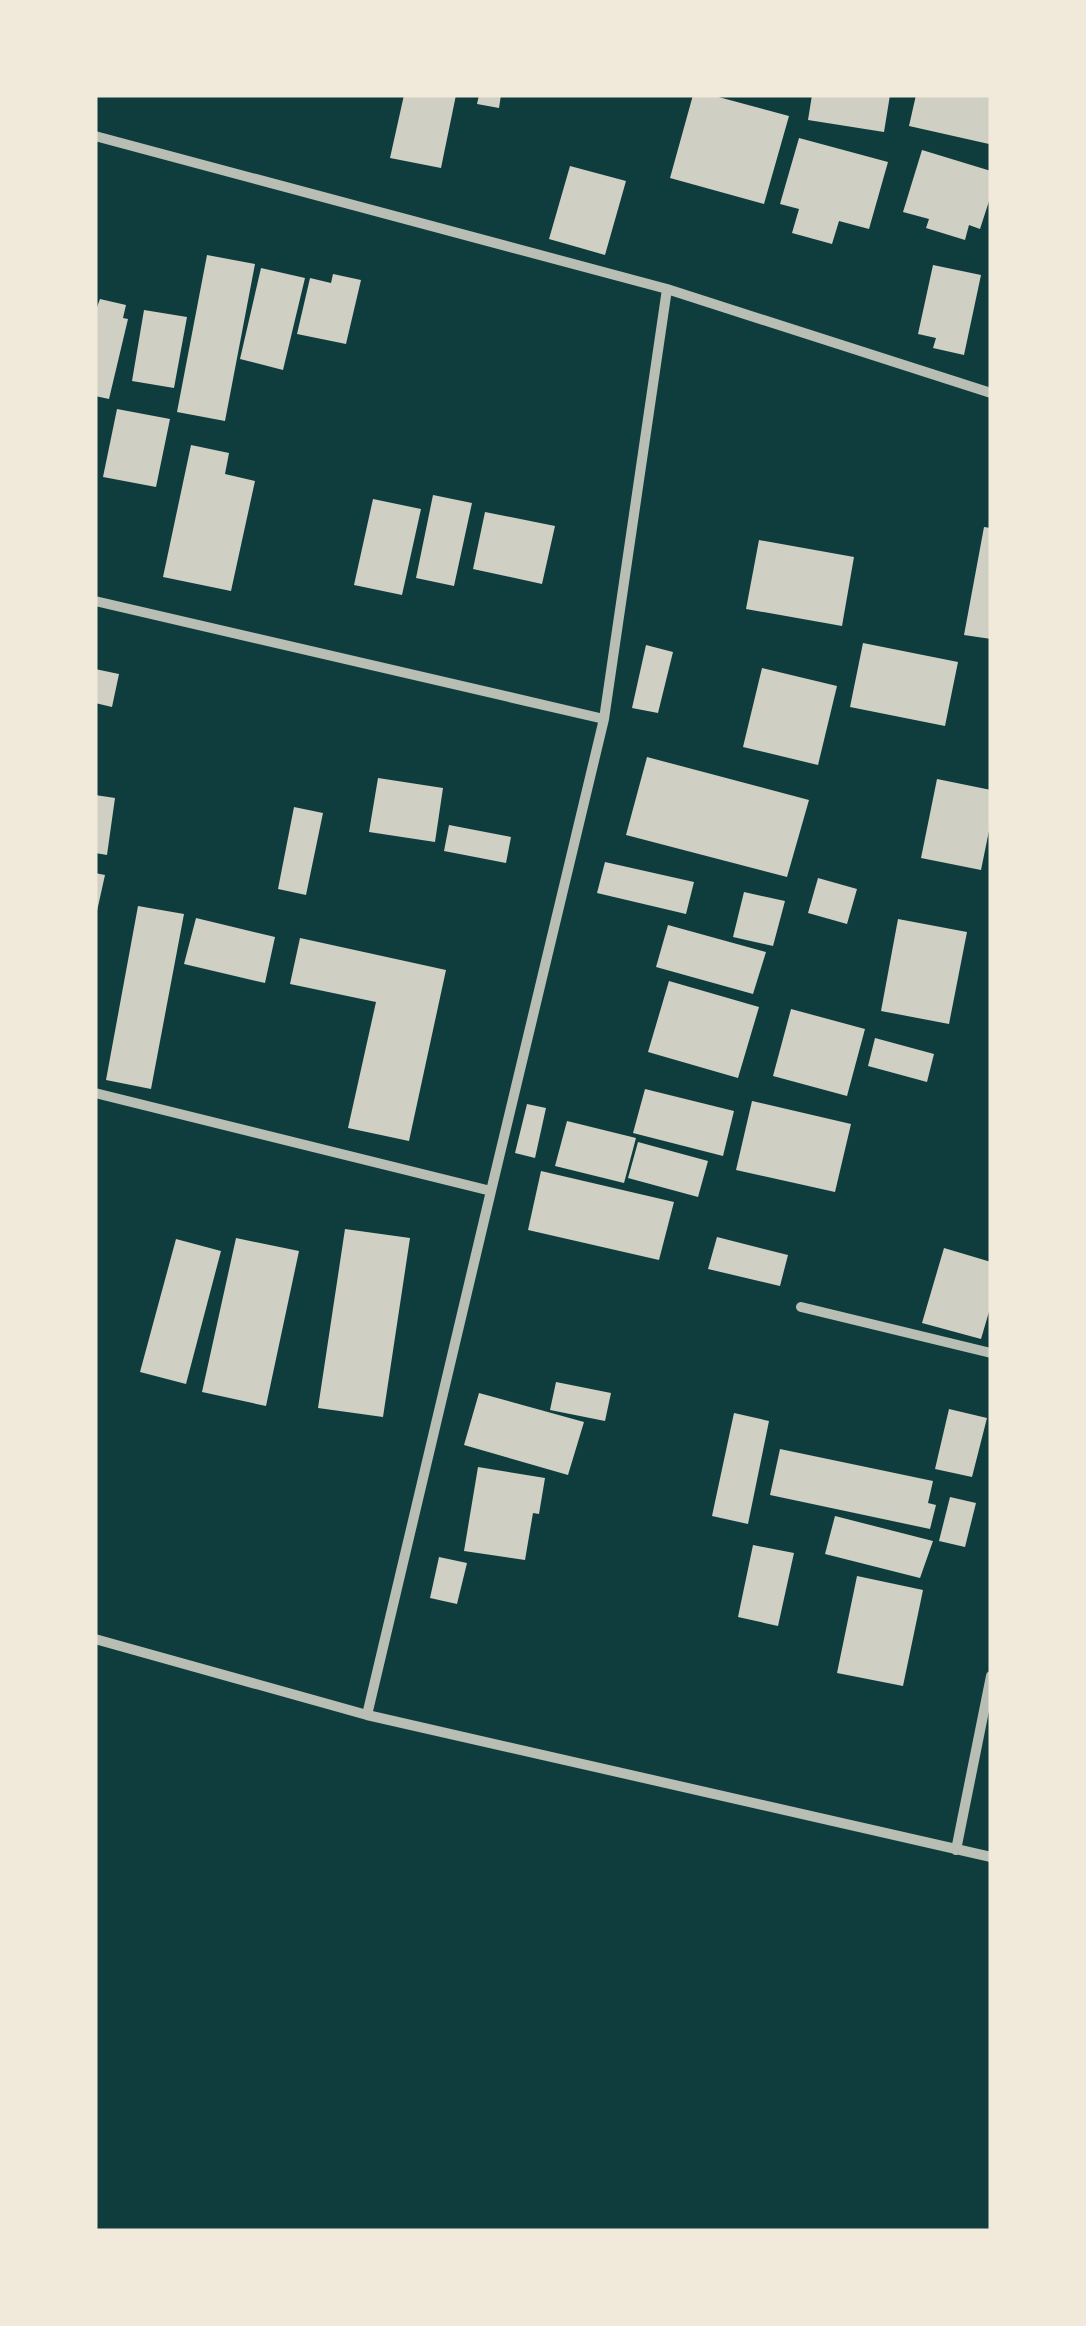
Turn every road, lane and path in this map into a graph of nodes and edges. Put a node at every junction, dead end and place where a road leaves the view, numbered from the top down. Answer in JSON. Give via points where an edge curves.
{"nodes":[{"id":1,"x":95,"y":136,"type":"edge"},
{"id":2,"x":667,"y":289,"type":"junction"},
{"id":3,"x":991,"y":394,"type":"edge"},
{"id":4,"x":95,"y":601,"type":"edge"},
{"id":5,"x":604,"y":719,"type":"junction"},
{"id":6,"x":95,"y":1093,"type":"edge"},
{"id":7,"x":491,"y":1191,"type":"junction"},
{"id":8,"x":802,"y":1307,"type":"dead end"},
{"id":9,"x":991,"y":1353,"type":"edge"},
{"id":10,"x":95,"y":1639,"type":"edge"},
{"id":11,"x":991,"y":1676,"type":"edge"},
{"id":12,"x":367,"y":1715,"type":"junction"},
{"id":13,"x":956,"y":1850,"type":"junction"},
{"id":14,"x":991,"y":1856,"type":"edge"}],
"edges":[{"from":1,"to":2,"type":"street"},
{"from":2,"to":3,"type":"street"},
{"from":2,"to":5,"type":"street"},
{"from":4,"to":5,"type":"street"},
{"from":5,"to":7,"type":"street"},
{"from":6,"to":7,"type":"street"},
{"from":7,"to":12,"type":"street"},
{"from":8,"to":9,"type":"street"},
{"from":10,"to":12,"type":"street"},
{"from":11,"to":13,"type":"street"},
{"from":12,"to":13,"type":"street"},
{"from":13,"to":14,"type":"street"}]}
